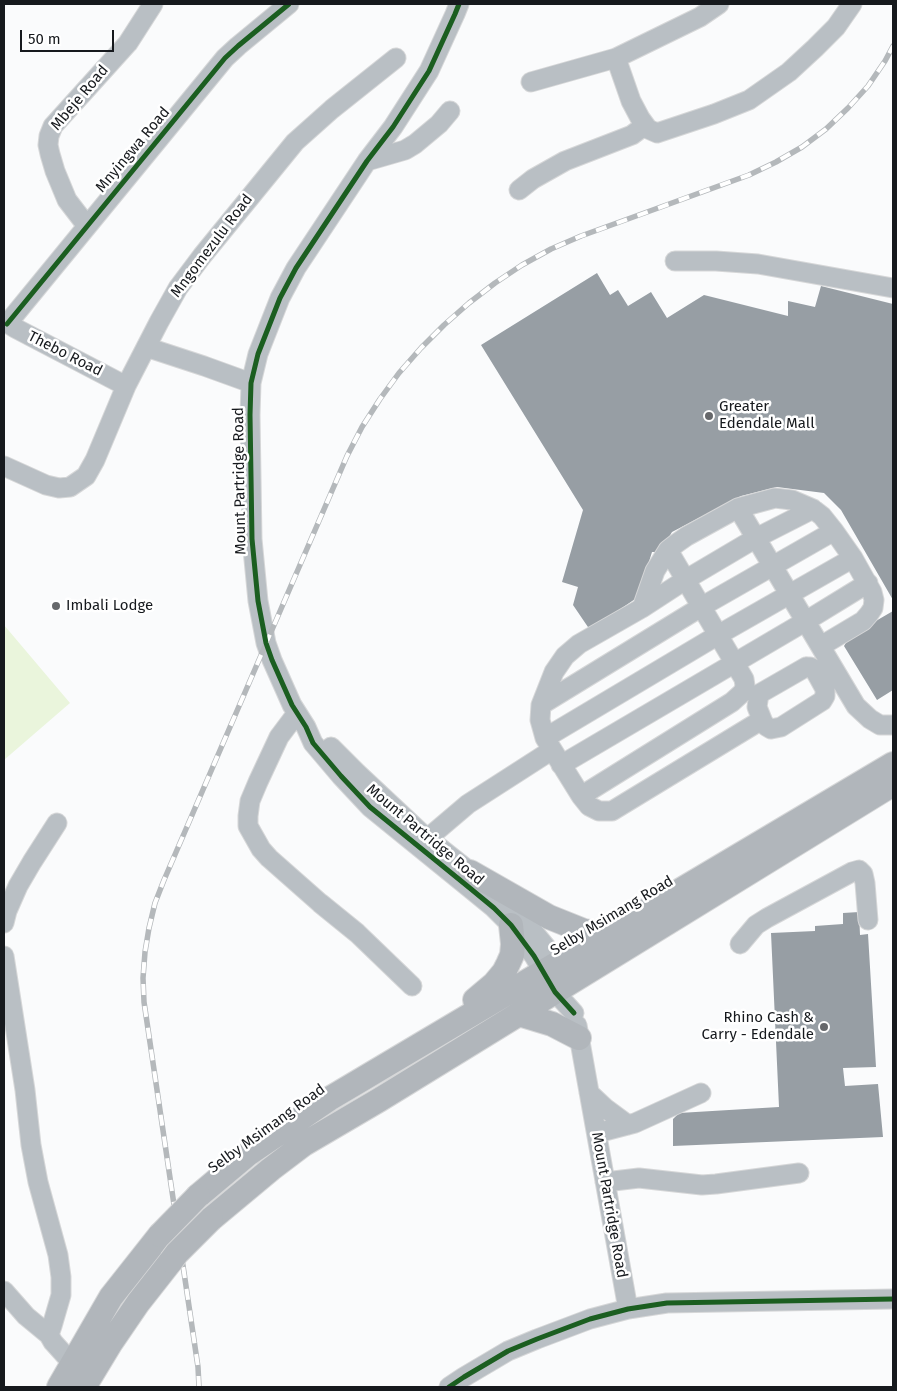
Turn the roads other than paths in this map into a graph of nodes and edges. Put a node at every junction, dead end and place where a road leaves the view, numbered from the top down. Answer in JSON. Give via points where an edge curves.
{"nodes":[{"id":1,"x":153,"y":4,"type":"edge"},
{"id":2,"x":459,"y":4,"type":"edge"},
{"id":3,"x":719,"y":4,"type":"edge"},
{"id":4,"x":852,"y":4,"type":"edge"},
{"id":5,"x":280,"y":6,"type":"edge"},
{"id":6,"x":396,"y":58,"type":"dead end"},
{"id":7,"x":616,"y":58,"type":"junction"},
{"id":8,"x":531,"y":82,"type":"dead end"},
{"id":9,"x":450,"y":111,"type":"dead end"},
{"id":10,"x":644,"y":126,"type":"junction"},
{"id":11,"x":367,"y":161,"type":"junction"},
{"id":12,"x":519,"y":190,"type":"dead end"},
{"id":13,"x":87,"y":226,"type":"junction"},
{"id":14,"x":675,"y":261,"type":"dead end"},
{"id":15,"x":893,"y":288,"type":"edge"},
{"id":16,"x":5,"y":322,"type":"edge"},
{"id":17,"x":146,"y":347,"type":"junction"},
{"id":18,"x":251,"y":384,"type":"junction"},
{"id":19,"x":126,"y":386,"type":"junction"},
{"id":20,"x":4,"y":466,"type":"edge"},
{"id":21,"x":738,"y":508,"type":"junction"},
{"id":22,"x":813,"y":509,"type":"junction"},
{"id":23,"x":834,"y":531,"type":"junction"},
{"id":24,"x":756,"y":538,"type":"junction"},
{"id":25,"x":668,"y":550,"type":"junction"},
{"id":26,"x":853,"y":558,"type":"junction"},
{"id":27,"x":773,"y":566,"type":"junction"},
{"id":28,"x":685,"y":580,"type":"junction"},
{"id":29,"x":868,"y":583,"type":"junction"},
{"id":30,"x":790,"y":594,"type":"junction"},
{"id":31,"x":701,"y":607,"type":"junction"},
{"id":32,"x":642,"y":608,"type":"junction"},
{"id":33,"x":806,"y":621,"type":"junction"},
{"id":34,"x":718,"y":635,"type":"junction"},
{"id":35,"x":821,"y":646,"type":"junction"},
{"id":36,"x":735,"y":663,"type":"junction"},
{"id":37,"x":541,"y":705,"type":"junction"},
{"id":38,"x":302,"y":720,"type":"junction"},
{"id":39,"x":755,"y":724,"type":"dead end"},
{"id":40,"x":893,"y":725,"type":"edge"},
{"id":41,"x":553,"y":751,"type":"junction"},
{"id":42,"x":893,"y":764,"type":"edge"},
{"id":43,"x":893,"y":784,"type":"edge"},
{"id":44,"x":581,"y":796,"type":"junction"},
{"id":45,"x":456,"y":813,"type":"junction"},
{"id":46,"x":57,"y":823,"type":"dead end"},
{"id":47,"x":410,"y":823,"type":"junction"},
{"id":48,"x":424,"y":843,"type":"junction"},
{"id":49,"x":465,"y":867,"type":"junction"},
{"id":50,"x":868,"y":920,"type":"dead end"},
{"id":51,"x":4,"y":923,"type":"edge"},
{"id":52,"x":511,"y":925,"type":"junction"},
{"id":53,"x":605,"y":934,"type":"junction"},
{"id":54,"x":740,"y":944,"type":"dead end"},
{"id":55,"x":4,"y":956,"type":"edge"},
{"id":56,"x":556,"y":978,"type":"junction"},
{"id":57,"x":412,"y":986,"type":"dead end"},
{"id":58,"x":519,"y":1014,"type":"junction"},
{"id":59,"x":440,"y":1032,"type":"junction"},
{"id":60,"x":579,"y":1038,"type":"junction"},
{"id":61,"x":589,"y":1093,"type":"junction"},
{"id":62,"x":701,"y":1093,"type":"dead end"},
{"id":63,"x":625,"y":1125,"type":"junction"},
{"id":64,"x":597,"y":1133,"type":"junction"},
{"id":65,"x":602,"y":1163,"type":"junction"},
{"id":66,"x":799,"y":1173,"type":"dead end"},
{"id":67,"x":605,"y":1182,"type":"junction"},
{"id":68,"x":4,"y":1291,"type":"edge"},
{"id":69,"x":893,"y":1300,"type":"edge"},
{"id":70,"x":628,"y":1309,"type":"junction"},
{"id":71,"x":49,"y":1335,"type":"junction"},
{"id":72,"x":72,"y":1363,"type":"junction"},
{"id":73,"x":59,"y":1387,"type":"edge"},
{"id":74,"x":84,"y":1387,"type":"edge"},
{"id":75,"x":449,"y":1387,"type":"edge"}],
"edges":[{"from":1,"to":13,"type":"street","name":"Mbeje Road","via":[[128,43],[53,126],[49,136],[50,154],[67,200]]},
{"from":2,"to":11,"type":"street","name":"Mount Partridge Road","via":[[429,70]]},
{"from":3,"to":7,"type":"street","via":[[700,17]]},
{"from":4,"to":10,"type":"street","via":[[836,27],[815,48],[789,72],[749,100],[657,133]]},
{"from":5,"to":13,"type":"street","name":"Mnyingwa Road","via":[[225,58]]},
{"from":6,"to":17,"type":"street","name":"Mngomezulu Road","via":[[295,142],[178,288]]},
{"from":7,"to":8,"type":"street"},
{"from":7,"to":10,"type":"street","via":[[630,101]]},
{"from":9,"to":11,"type":"street","via":[[440,124],[415,144]]},
{"from":10,"to":12,"type":"street","via":[[632,136],[565,161]]},
{"from":11,"to":18,"type":"street","name":"Mount Partridge Road","via":[[296,268],[280,298],[258,354]]},
{"from":13,"to":16,"type":"street","name":"Mnyingwa Road"},
{"from":14,"to":15,"type":"street","via":[[758,264]]},
{"from":16,"to":19,"type":"street","name":"Thebo Road"},
{"from":17,"to":18,"type":"street"},
{"from":17,"to":19,"type":"street","name":"Mngomezulu Road"},
{"from":18,"to":38,"type":"street","name":"Mount Partridge Road","via":[[252,539],[258,601],[269,652]]},
{"from":19,"to":20,"type":"street","name":"Mngomezulu Road","via":[[95,460],[80,482],[59,488]]},
{"from":21,"to":22,"type":"street","via":[[775,498],[792,500]]},
{"from":21,"to":24,"type":"street"},
{"from":21,"to":25,"type":"street"},
{"from":22,"to":23,"type":"street"},
{"from":22,"to":24,"type":"street"},
{"from":23,"to":26,"type":"street"},
{"from":23,"to":27,"type":"street"},
{"from":24,"to":27,"type":"street"},
{"from":24,"to":28,"type":"street"},
{"from":25,"to":28,"type":"street"},
{"from":25,"to":32,"type":"street","via":[[655,572]]},
{"from":26,"to":29,"type":"street"},
{"from":26,"to":30,"type":"street"},
{"from":27,"to":30,"type":"street"},
{"from":27,"to":31,"type":"street"},
{"from":28,"to":31,"type":"street"},
{"from":28,"to":32,"type":"street"},
{"from":29,"to":33,"type":"street"},
{"from":29,"to":35,"type":"street","via":[[874,600],[869,614]]},
{"from":30,"to":33,"type":"street"},
{"from":30,"to":34,"type":"street"},
{"from":31,"to":34,"type":"street"},
{"from":31,"to":37,"type":"street"},
{"from":32,"to":37,"type":"street","via":[[579,644],[565,656],[554,672]]},
{"from":33,"to":35,"type":"street"},
{"from":33,"to":36,"type":"street"},
{"from":34,"to":36,"type":"street"},
{"from":34,"to":41,"type":"street"},
{"from":35,"to":40,"type":"street","via":[[856,706],[880,725]]},
{"from":36,"to":41,"type":"street"},
{"from":36,"to":44,"type":"street","via":[[752,690],[743,692]]},
{"from":37,"to":41,"type":"street","via":[[540,720]]},
{"from":38,"to":47,"type":"street","name":"Mount Partridge Road"},
{"from":38,"to":48,"type":"street","name":"Mount Partridge Road","via":[[313,743],[354,791],[370,807]]},
{"from":38,"to":57,"type":"street","via":[[279,737],[250,801],[248,826],[260,850],[357,933]]},
{"from":39,"to":44,"type":"street","via":[[612,812],[599,812]]},
{"from":41,"to":44,"type":"street"},
{"from":41,"to":45,"type":"street"},
{"from":42,"to":53,"type":"main road","name":"Selby Msimang Road"},
{"from":43,"to":56,"type":"main road","name":"Selby Msimang Road"},
{"from":45,"to":47,"type":"street"},
{"from":45,"to":48,"type":"street"},
{"from":45,"to":49,"type":"street","via":[[452,842]]},
{"from":46,"to":51,"type":"street","via":[[18,886]]},
{"from":47,"to":48,"type":"street","name":"Mount Partridge Road"},
{"from":48,"to":49,"type":"street","name":"Mount Partridge Road"},
{"from":48,"to":52,"type":"street","name":"Mount Partridge Road"},
{"from":49,"to":53,"type":"main road","via":[[549,917],[584,931]]},
{"from":49,"to":56,"type":"street","name":"Mount Partridge Road","via":[[522,918]]},
{"from":50,"to":54,"type":"street","via":[[865,883],[859,870],[767,918],[756,925]]},
{"from":52,"to":56,"type":"street","name":"Mount Partridge Road"},
{"from":52,"to":59,"type":"main road","via":[[512,955],[504,972]]},
{"from":53,"to":56,"type":"main road","name":"Selby Msimang Road"},
{"from":55,"to":71,"type":"street","via":[[38,1182],[61,1277],[61,1295]]},
{"from":56,"to":58,"type":"main road","name":"Selby Msimang Road"},
{"from":56,"to":59,"type":"main road","name":"Selby Msimang Road"},
{"from":56,"to":60,"type":"street","name":"Mount Partridge Road","via":[[574,1013]]},
{"from":58,"to":60,"type":"main road","via":[[552,1024]]},
{"from":58,"to":74,"type":"main road","name":"Selby Msimang Road","bridge":true,"via":[[304,1144],[211,1219],[177,1253],[138,1303]]},
{"from":59,"to":72,"type":"main road","name":"Selby Msimang Road","bridge":true,"via":[[278,1132],[198,1196],[160,1235],[111,1297]]},
{"from":60,"to":61,"type":"street","name":"Mount Partridge Road"},
{"from":61,"to":63,"type":"street"},
{"from":61,"to":64,"type":"street","name":"Mount Partridge Road"},
{"from":62,"to":63,"type":"street"},
{"from":63,"to":64,"type":"street"},
{"from":63,"to":65,"type":"street","via":[[610,1144]]},
{"from":64,"to":65,"type":"street","name":"Mount Partridge Road"},
{"from":65,"to":67,"type":"street","name":"Mount Partridge Road"},
{"from":66,"to":67,"type":"street","via":[[702,1185],[638,1178]]},
{"from":67,"to":70,"type":"street","name":"Mount Partridge Road"},
{"from":68,"to":71,"type":"street"},
{"from":69,"to":70,"type":"street","via":[[668,1303]]},
{"from":70,"to":75,"type":"street","via":[[590,1319],[508,1351]]},
{"from":71,"to":72,"type":"street"},
{"from":72,"to":73,"type":"main road","name":"Selby Msimang Road"}]}
